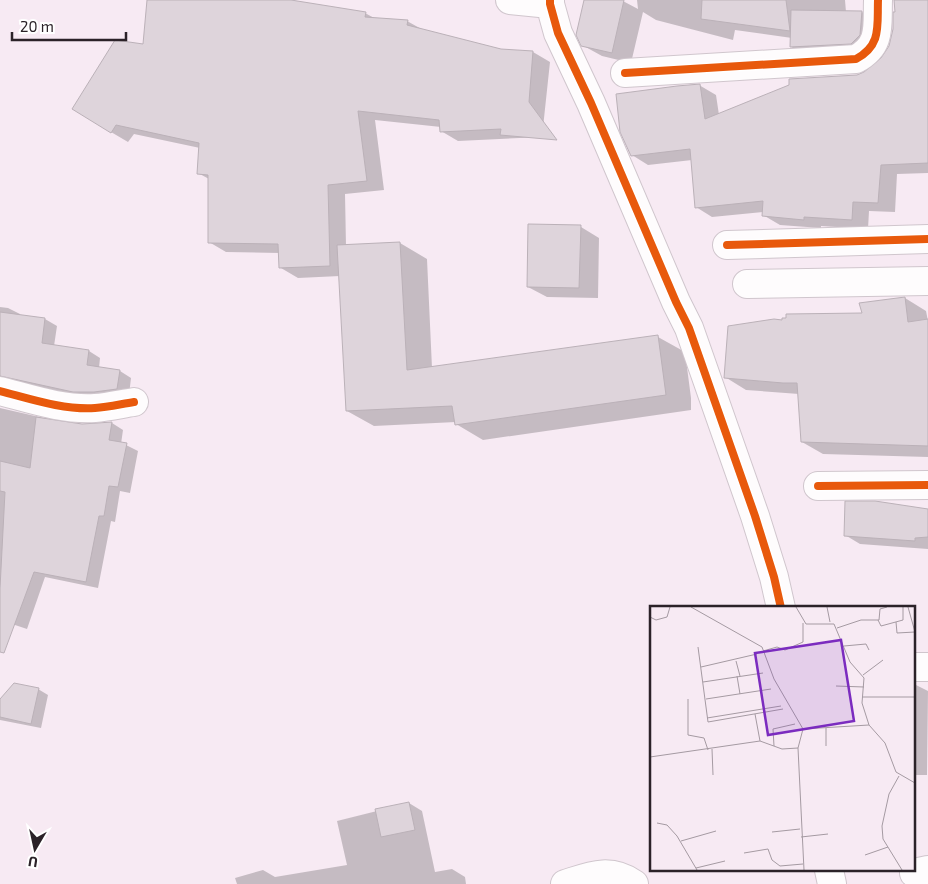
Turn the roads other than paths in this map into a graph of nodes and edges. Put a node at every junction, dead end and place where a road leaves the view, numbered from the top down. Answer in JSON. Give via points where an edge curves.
{"nodes":[{"id":1,"x":510,"y":0,"type":"edge"},
{"id":2,"x":878,"y":0,"type":"edge"},
{"id":3,"x":550,"y":2,"type":"edge"},
{"id":4,"x":625,"y":73,"type":"dead end"},
{"id":5,"x":928,"y":239,"type":"edge"},
{"id":6,"x":727,"y":245,"type":"dead end"},
{"id":7,"x":928,"y":281,"type":"edge"},
{"id":8,"x":746,"y":284,"type":"dead end"},
{"id":9,"x":0,"y":391,"type":"edge"},
{"id":10,"x":134,"y":402,"type":"dead end"},
{"id":11,"x":928,"y":485,"type":"edge"},
{"id":12,"x":818,"y":486,"type":"dead end"},
{"id":13,"x":781,"y":606,"type":"edge"},
{"id":14,"x":576,"y":880,"type":"edge"},
{"id":15,"x":634,"y":884,"type":"edge"}],
"edges":[{"from":1,"to":3,"type":"street"},
{"from":2,"to":4,"type":"street","via":[[874,43],[867,53],[856,59]]},
{"from":3,"to":13,"type":"street","via":[[558,33],[690,328],[755,516]]},
{"from":5,"to":6,"type":"street"},
{"from":7,"to":8,"type":"street"},
{"from":9,"to":10,"type":"street","via":[[77,408]]},
{"from":11,"to":12,"type":"street"},
{"from":14,"to":15,"type":"street","via":[[604,874],[624,877]]}]}
